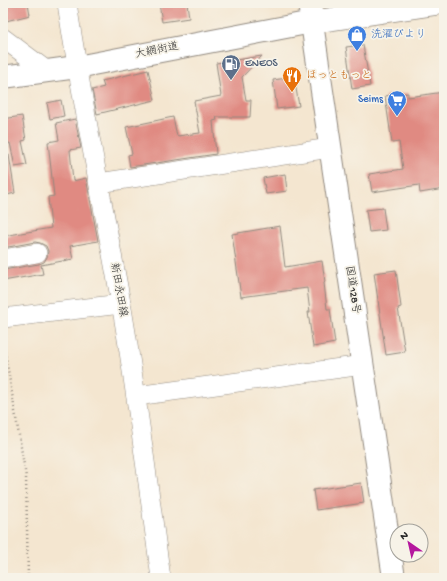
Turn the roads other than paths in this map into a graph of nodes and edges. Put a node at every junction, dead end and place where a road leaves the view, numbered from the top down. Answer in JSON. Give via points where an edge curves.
{"nodes":[{"id":1,"x":67,"y":3,"type":"edge"},
{"id":2,"x":442,"y":3,"type":"edge"},
{"id":3,"x":310,"y":13,"type":"edge"},
{"id":4,"x":3,"y":38,"type":"edge"},
{"id":5,"x":77,"y":67,"type":"junction"},
{"id":6,"x":47,"y":71,"type":"junction"},
{"id":7,"x":3,"y":77,"type":"edge"},
{"id":8,"x":330,"y":148,"type":"junction"},
{"id":9,"x":98,"y":183,"type":"junction"},
{"id":10,"x":37,"y":253,"type":"dead end"},
{"id":11,"x":3,"y":259,"type":"edge"},
{"id":12,"x":121,"y":304,"type":"junction"},
{"id":13,"x":3,"y":318,"type":"edge"},
{"id":14,"x":363,"y":365,"type":"junction"},
{"id":15,"x":136,"y":396,"type":"junction"},
{"id":16,"x":161,"y":578,"type":"edge"},
{"id":17,"x":394,"y":578,"type":"edge"}],
"edges":[{"from":1,"to":5,"type":"street","name":"新田永田線"},
{"from":2,"to":3,"type":"main road","name":"大網街道"},
{"from":3,"to":5,"type":"main road","name":"大網街道"},
{"from":3,"to":8,"type":"main road","name":"国道128号"},
{"from":4,"to":6,"type":"street"},
{"from":5,"to":6,"type":"main road","name":"大網街道"},
{"from":5,"to":9,"type":"street","name":"新田永田線"},
{"from":6,"to":7,"type":"main road","name":"大網街道"},
{"from":8,"to":9,"type":"street"},
{"from":8,"to":14,"type":"main road","name":"国道128号"},
{"from":9,"to":12,"type":"street","name":"新田永田線"},
{"from":10,"to":11,"type":"street"},
{"from":12,"to":13,"type":"street"},
{"from":12,"to":15,"type":"street","name":"新田永田線"},
{"from":14,"to":15,"type":"street"},
{"from":14,"to":17,"type":"main road","name":"国道128号"},
{"from":15,"to":16,"type":"street","name":"新田永田線"}]}
